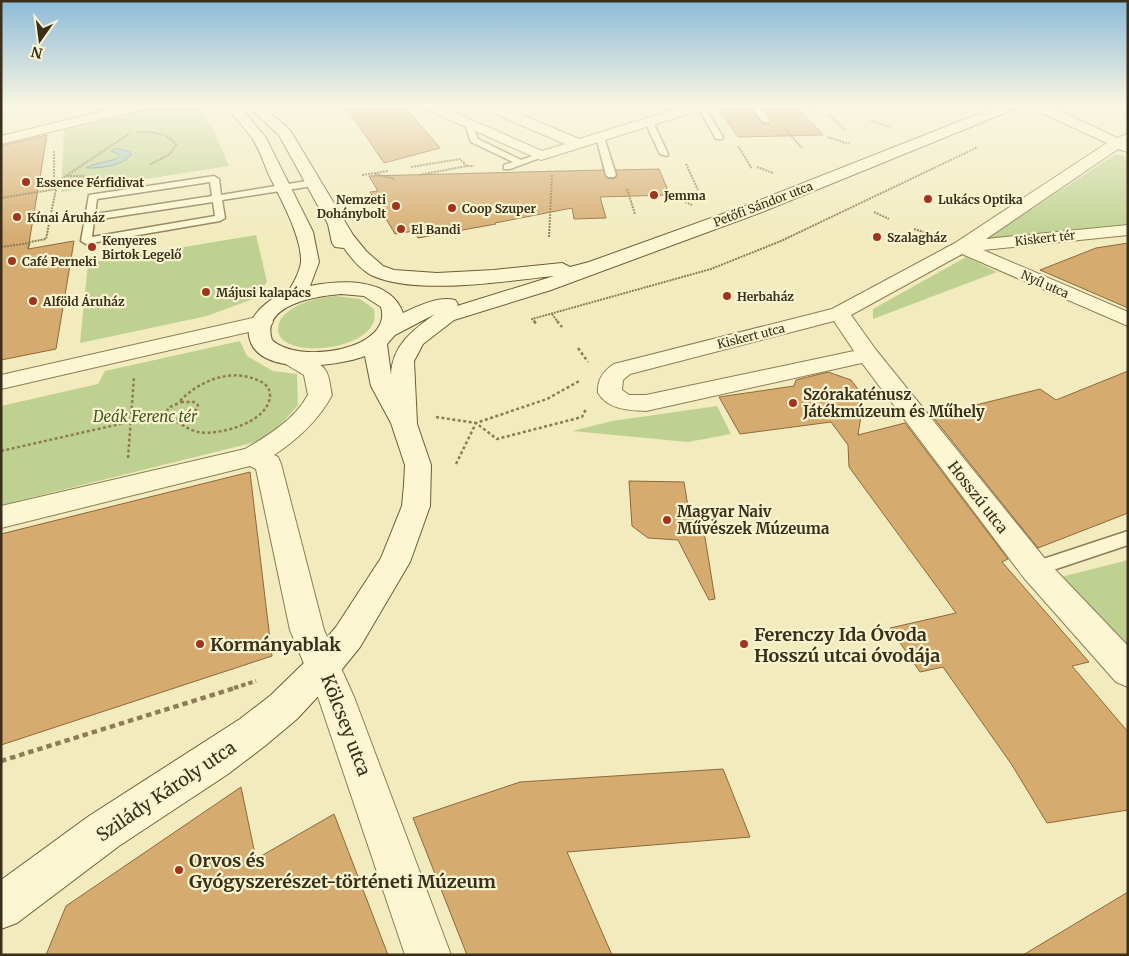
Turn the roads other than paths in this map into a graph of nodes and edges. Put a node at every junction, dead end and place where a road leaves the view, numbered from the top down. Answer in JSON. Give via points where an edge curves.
{"nodes":[{"id":1,"x":265,"y":150,"type":"edge"},
{"id":2,"x":295,"y":150,"type":"edge"},
{"id":3,"x":494,"y":150,"type":"edge"},
{"id":4,"x":527,"y":150,"type":"edge"},
{"id":5,"x":561,"y":150,"type":"edge"},
{"id":6,"x":603,"y":150,"type":"edge"},
{"id":7,"x":662,"y":150,"type":"edge"},
{"id":8,"x":902,"y":150,"type":"edge"},
{"id":9,"x":1114,"y":150,"type":"edge"},
{"id":10,"x":664,"y":154,"type":"dead end"},
{"id":11,"x":542,"y":156,"type":"junction"},
{"id":12,"x":517,"y":161,"type":"dead end"},
{"id":13,"x":507,"y":167,"type":"dead end"},
{"id":14,"x":610,"y":175,"type":"dead end"},
{"id":15,"x":313,"y":183,"type":"junction"},
{"id":16,"x":283,"y":188,"type":"junction"},
{"id":17,"x":217,"y":198,"type":"junction"},
{"id":18,"x":89,"y":218,"type":"junction"},
{"id":19,"x":337,"y":224,"type":"junction"},
{"id":20,"x":1128,"y":230,"type":"edge"},
{"id":21,"x":962,"y":247,"type":"junction"},
{"id":22,"x":595,"y":267,"type":"junction"},
{"id":23,"x":356,"y":289,"type":"junction"},
{"id":24,"x":382,"y":297,"type":"junction"},
{"id":25,"x":293,"y":298,"type":"junction"},
{"id":26,"x":840,"y":313,"type":"junction"},
{"id":27,"x":1128,"y":320,"type":"edge"},
{"id":28,"x":262,"y":322,"type":"junction"},
{"id":29,"x":384,"y":334,"type":"junction"},
{"id":30,"x":868,"y":355,"type":"junction"},
{"id":31,"x":292,"y":358,"type":"junction"},
{"id":32,"x":1,"y":382,"type":"edge"},
{"id":33,"x":404,"y":424,"type":"junction"},
{"id":34,"x":253,"y":456,"type":"junction"},
{"id":35,"x":1,"y":517,"type":"edge"},
{"id":36,"x":1128,"y":538,"type":"edge"},
{"id":37,"x":1035,"y":570,"type":"junction"},
{"id":38,"x":323,"y":667,"type":"junction"},
{"id":39,"x":1128,"y":672,"type":"edge"},
{"id":40,"x":1,"y":907,"type":"edge"},
{"id":41,"x":428,"y":955,"type":"edge"}],
"edges":[{"from":1,"to":16,"type":"street"},
{"from":2,"to":15,"type":"street"},
{"from":3,"to":12,"type":"lane"},
{"from":4,"to":11,"type":"street"},
{"from":5,"to":11,"type":"street"},
{"from":6,"to":14,"type":"lane"},
{"from":7,"to":10,"type":"lane"},
{"from":8,"to":22,"type":"street","name":"Petőfi Sándor utca"},
{"from":9,"to":21,"type":"street","name":"Kiskert utca"},
{"from":11,"to":13,"type":"lane"},
{"from":15,"to":16,"type":"lane"},
{"from":15,"to":19,"type":"street"},
{"from":16,"to":17,"type":"lane"},
{"from":16,"to":25,"type":"street","via":[[304,232],[310,262]]},
{"from":17,"to":18,"type":"lane"},
{"from":17,"to":18,"type":"lane","via":[[214,179],[92,197]]},
{"from":17,"to":18,"type":"lane","via":[[220,218],[86,241]]},
{"from":19,"to":22,"type":"street","via":[[360,257],[378,272],[402,278],[441,279]]},
{"from":19,"to":23,"type":"street","via":[[347,268]]},
{"from":20,"to":21,"type":"street","name":"Kiskert tér"},
{"from":21,"to":26,"type":"street","name":"Kiskert utca"},
{"from":21,"to":27,"type":"street","name":"Nyíl utca"},
{"from":22,"to":24,"type":"street","name":"Petőfi Sándor utca"},
{"from":22,"to":29,"type":"street","name":"Petőfi Sándor utca","via":[[433,307]]},
{"from":22,"to":33,"type":"street","via":[[447,316],[424,332],[402,361]]},
{"from":23,"to":24,"type":"street"},
{"from":23,"to":25,"type":"street","via":[[325,289]]},
{"from":24,"to":29,"type":"street","via":[[394,311],[393,320]]},
{"from":25,"to":28,"type":"street","via":[[269,312]]},
{"from":26,"to":30,"type":"street","name":"Hosszú utca"},
{"from":26,"to":30,"type":"street","name":"Kiskert utca","via":[[622,369],[610,379],[610,393],[624,402],[651,403]]},
{"from":28,"to":31,"type":"street","via":[[260,340],[267,348]]},
{"from":28,"to":32,"type":"street"},
{"from":29,"to":31,"type":"street","name":"Petőfi Sándor utca","via":[[348,354],[310,360]]},
{"from":29,"to":33,"type":"street","via":[[374,346],[380,382]]},
{"from":30,"to":37,"type":"street","name":"Hosszú utca"},
{"from":31,"to":34,"type":"street","via":[[315,372],[320,395],[291,430]]},
{"from":33,"to":38,"type":"street","name":"Kölcsey utca","via":[[418,464],[416,506],[406,536],[380,589]]},
{"from":34,"to":35,"type":"street"},
{"from":34,"to":38,"type":"street","via":[[268,464],[306,630]]},
{"from":36,"to":37,"type":"lane"},
{"from":37,"to":39,"type":"street","name":"Hosszú utca"},
{"from":38,"to":40,"type":"street","name":"Szilády Károly utca","via":[[284,707],[253,732],[104,831]]},
{"from":38,"to":41,"type":"street","name":"Kölcsey utca"}]}
